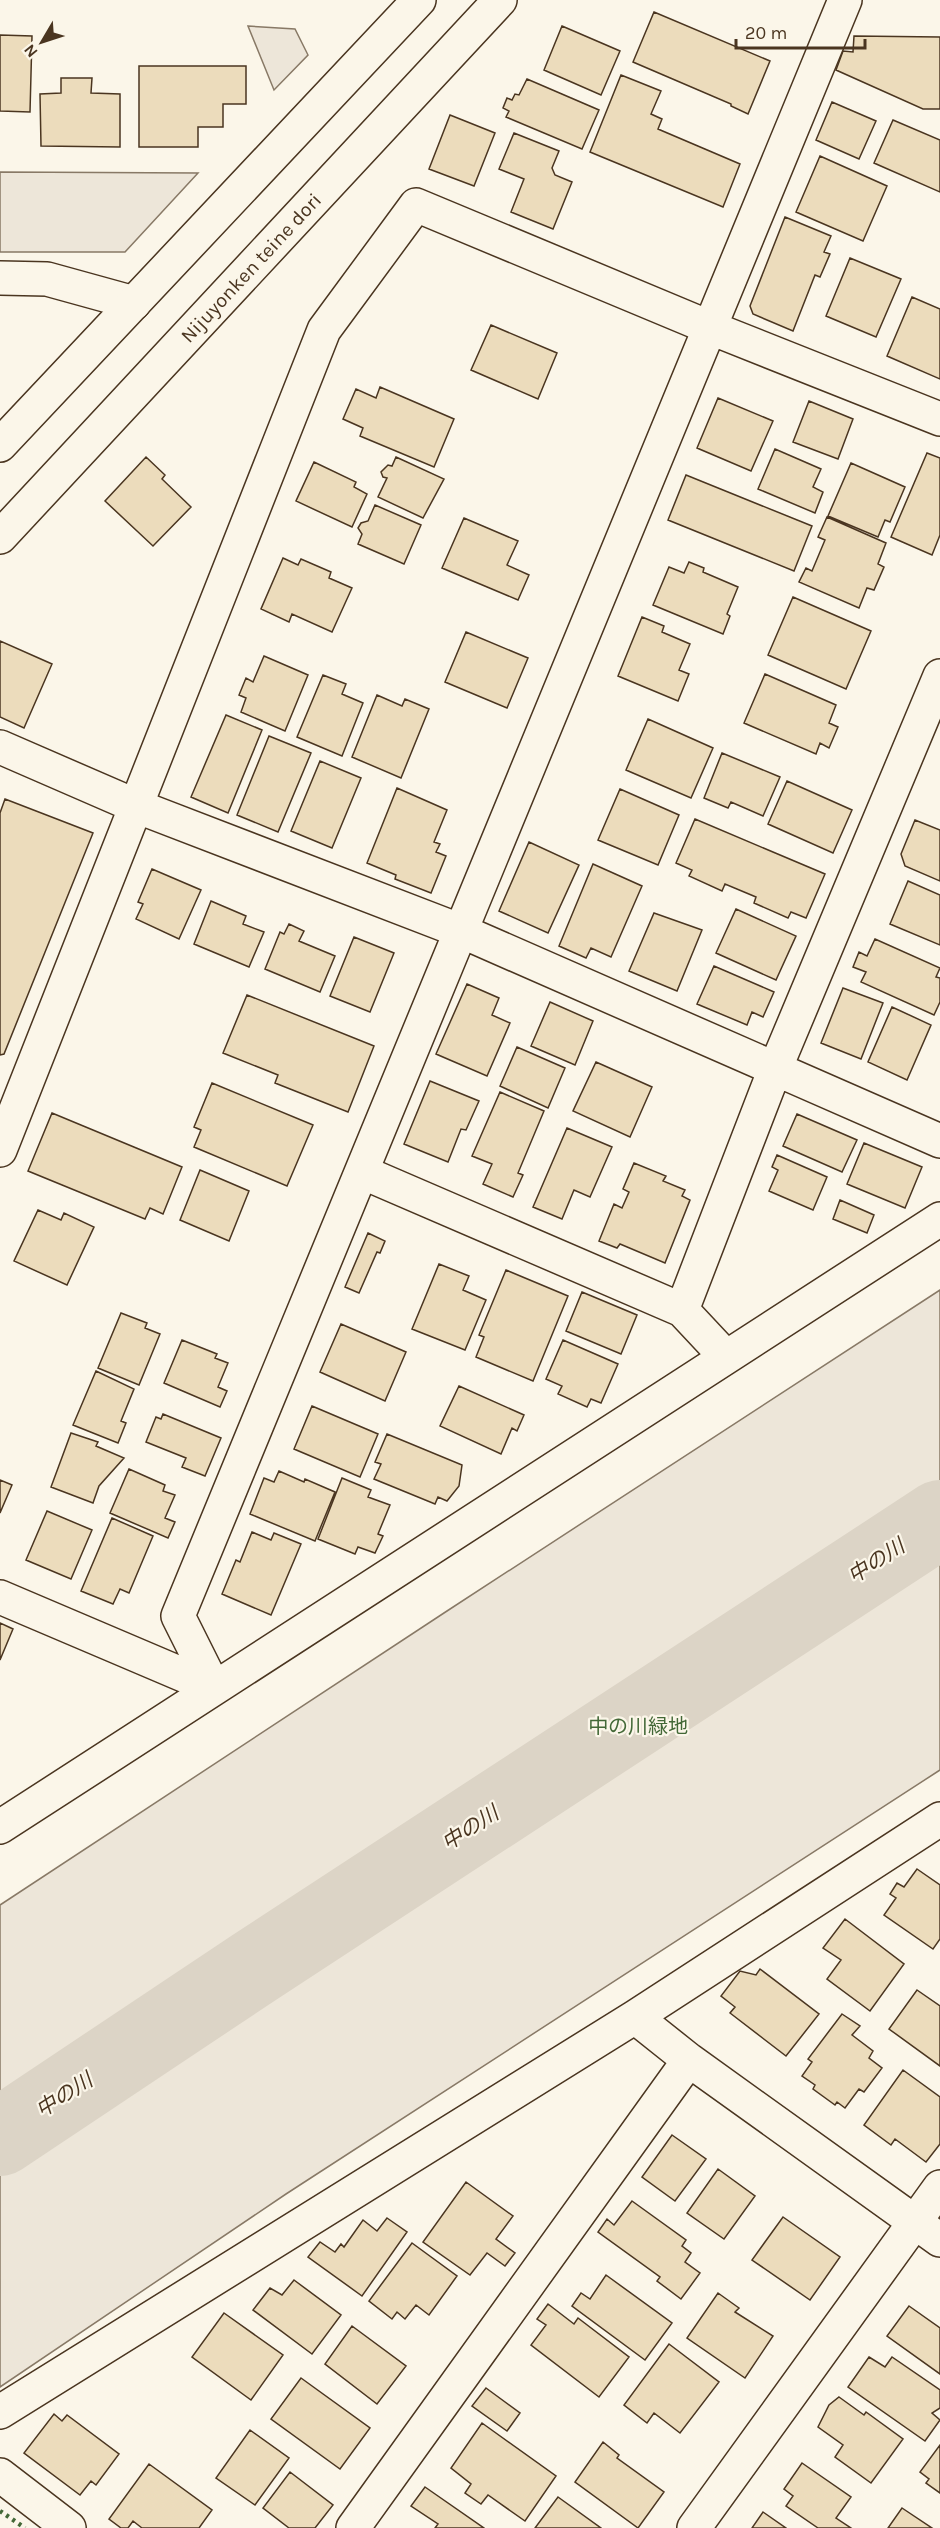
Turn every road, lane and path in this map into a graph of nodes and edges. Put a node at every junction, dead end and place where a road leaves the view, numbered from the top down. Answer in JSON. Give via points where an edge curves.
{"nodes":[{"id":1,"x":418,"y":0,"type":"edge"},
{"id":2,"x":500,"y":0,"type":"edge"},
{"id":3,"x":845,"y":0,"type":"edge"},
{"id":4,"x":0,"y":278,"type":"edge"},
{"id":5,"x":134,"y":303,"type":"junction"},
{"id":6,"x":711,"y":328,"type":"junction"},
{"id":7,"x":940,"y":419,"type":"edge"},
{"id":8,"x":0,"y":445,"type":"edge"},
{"id":9,"x":0,"y":537,"type":"edge"},
{"id":10,"x":940,"y":676,"type":"edge"},
{"id":11,"x":0,"y":747,"type":"edge"},
{"id":12,"x":136,"y":806,"type":"junction"},
{"id":13,"x":461,"y":931,"type":"junction"},
{"id":14,"x":775,"y":1069,"type":"junction"},
{"id":15,"x":940,"y":1141,"type":"edge"},
{"id":16,"x":0,"y":1150,"type":"edge"},
{"id":17,"x":362,"y":1172,"type":"junction"},
{"id":18,"x":940,"y":1219,"type":"edge"},
{"id":19,"x":682,"y":1310,"type":"junction"},
{"id":20,"x":726,"y":1357,"type":"junction"},
{"id":21,"x":0,"y":1597,"type":"edge"},
{"id":22,"x":214,"y":1688,"type":"junction"},
{"id":23,"x":940,"y":1819,"type":"edge"},
{"id":24,"x":0,"y":1827,"type":"edge"},
{"id":25,"x":635,"y":2017,"type":"junction"},
{"id":26,"x":689,"y":2060,"type":"junction"},
{"id":27,"x":940,"y":2187,"type":"edge"},
{"id":28,"x":927,"y":2231,"type":"edge"},
{"id":29,"x":0,"y":2412,"type":"edge"},
{"id":30,"x":0,"y":2475,"type":"edge"},
{"id":31,"x":69,"y":2528,"type":"edge"},
{"id":32,"x":352,"y":2528,"type":"edge"},
{"id":33,"x":694,"y":2528,"type":"edge"}],
"edges":[{"from":1,"to":5,"type":"street"},
{"from":2,"to":9,"type":"street","name":"Nijuyonken teine dori"},
{"from":3,"to":6,"type":"street"},
{"from":4,"to":5,"type":"street","via":[[47,279]]},
{"from":5,"to":8,"type":"street"},
{"from":6,"to":7,"type":"street"},
{"from":6,"to":12,"type":"street","via":[[416,205],[324,330]]},
{"from":6,"to":13,"type":"street"},
{"from":10,"to":14,"type":"street"},
{"from":11,"to":12,"type":"street"},
{"from":12,"to":13,"type":"street"},
{"from":12,"to":16,"type":"street"},
{"from":13,"to":14,"type":"street"},
{"from":13,"to":17,"type":"street"},
{"from":14,"to":15,"type":"street"},
{"from":14,"to":19,"type":"street"},
{"from":17,"to":19,"type":"street"},
{"from":17,"to":22,"type":"street","via":[[178,1616]]},
{"from":18,"to":20,"type":"street"},
{"from":19,"to":20,"type":"street"},
{"from":20,"to":22,"type":"street"},
{"from":21,"to":22,"type":"street"},
{"from":22,"to":24,"type":"street"},
{"from":23,"to":25,"type":"street"},
{"from":25,"to":26,"type":"street"},
{"from":25,"to":29,"type":"street"},
{"from":26,"to":28,"type":"street"},
{"from":26,"to":32,"type":"street"},
{"from":27,"to":28,"type":"street"},
{"from":28,"to":33,"type":"street"},
{"from":30,"to":31,"type":"street"}]}
